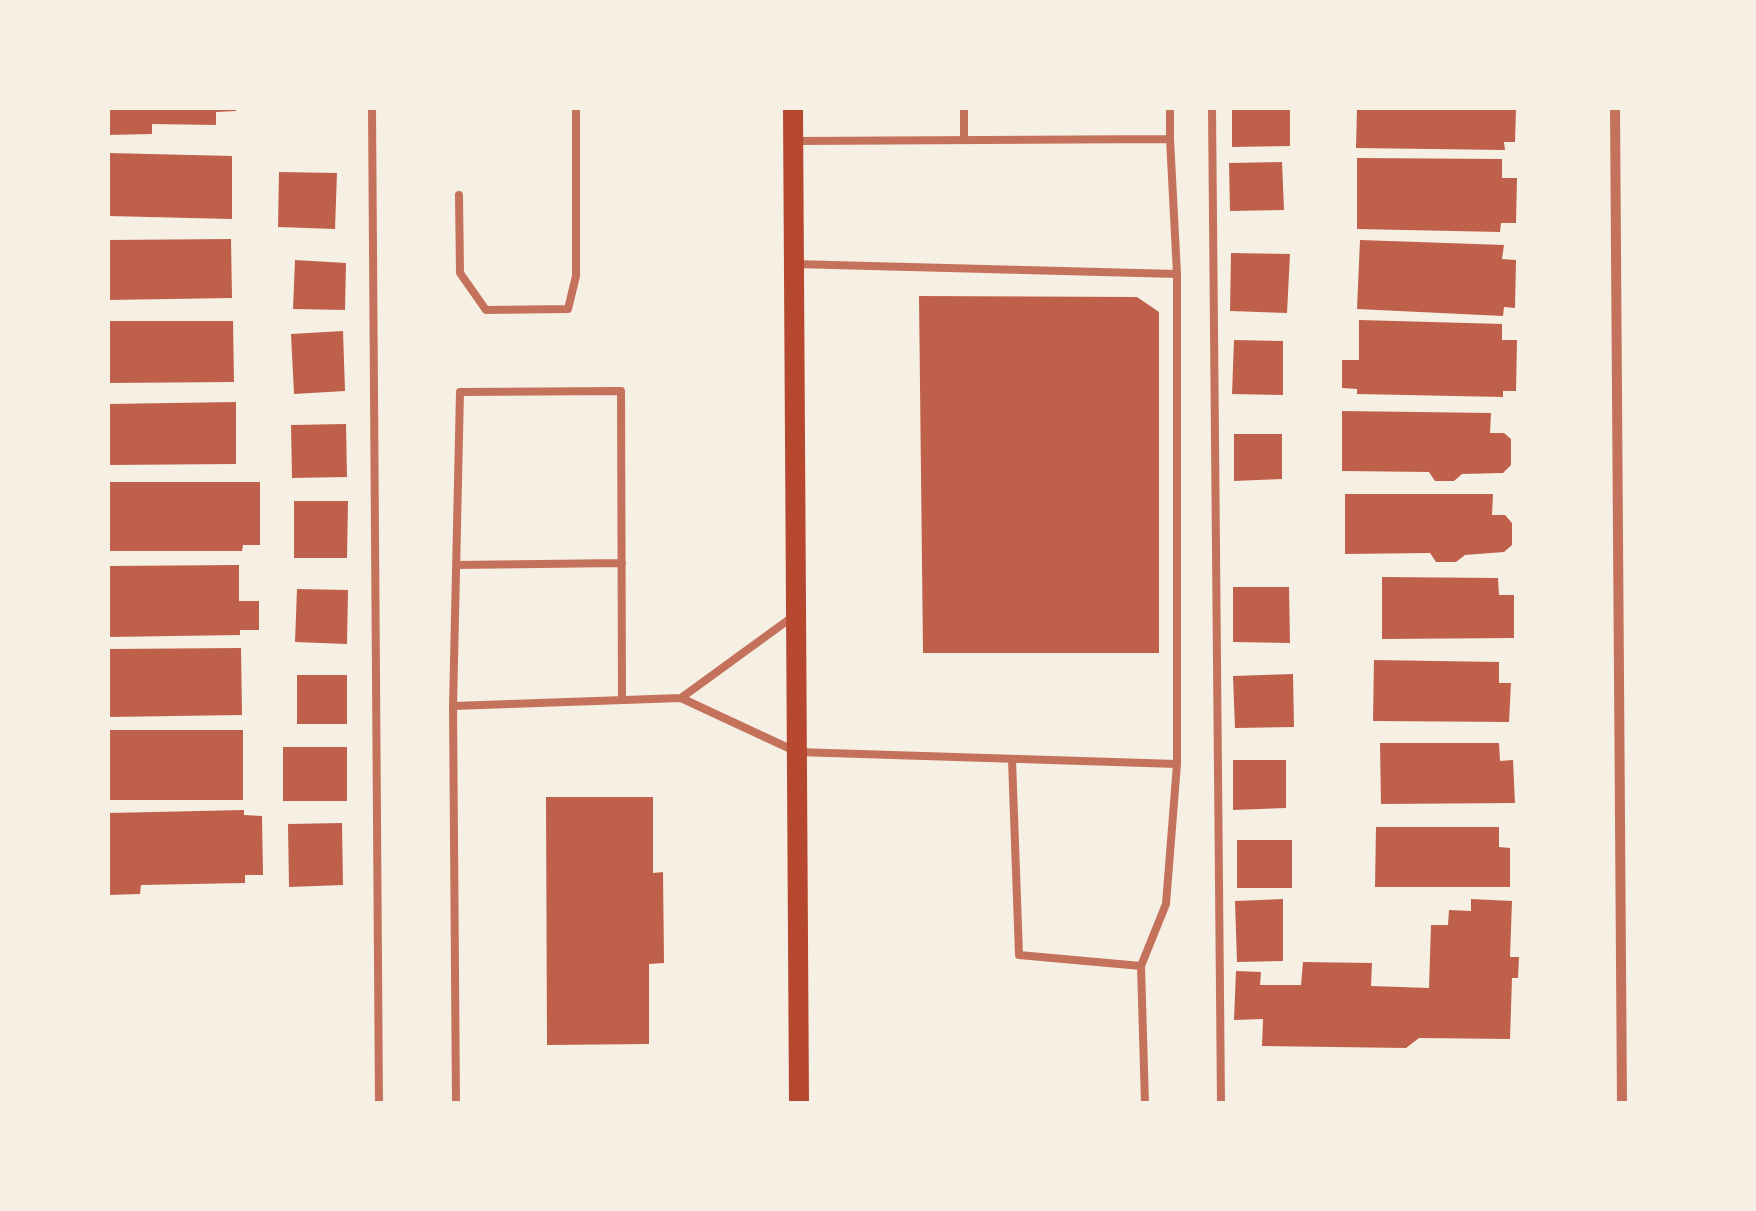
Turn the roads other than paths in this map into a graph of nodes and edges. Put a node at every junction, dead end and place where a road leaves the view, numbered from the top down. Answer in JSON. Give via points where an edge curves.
{"nodes":[{"id":1,"x":372,"y":108,"type":"edge"},
{"id":2,"x":576,"y":108,"type":"edge"},
{"id":3,"x":793,"y":108,"type":"edge"},
{"id":4,"x":964,"y":108,"type":"edge"},
{"id":5,"x":1170,"y":108,"type":"edge"},
{"id":6,"x":1212,"y":108,"type":"edge"},
{"id":7,"x":1615,"y":108,"type":"edge"},
{"id":8,"x":964,"y":140,"type":"junction"},
{"id":9,"x":1170,"y":140,"type":"junction"},
{"id":10,"x":793,"y":141,"type":"junction"},
{"id":11,"x":459,"y":195,"type":"dead end"},
{"id":12,"x":794,"y":264,"type":"junction"},
{"id":13,"x":1176,"y":274,"type":"junction"},
{"id":14,"x":622,"y":564,"type":"junction"},
{"id":15,"x":456,"y":565,"type":"junction"},
{"id":16,"x":796,"y":614,"type":"junction"},
{"id":17,"x":681,"y":698,"type":"junction"},
{"id":18,"x":622,"y":699,"type":"junction"},
{"id":19,"x":453,"y":706,"type":"junction"},
{"id":20,"x":797,"y":752,"type":"junction"},
{"id":21,"x":1012,"y":760,"type":"junction"},
{"id":22,"x":1177,"y":764,"type":"junction"},
{"id":23,"x":1142,"y":966,"type":"junction"},
{"id":24,"x":380,"y":1104,"type":"edge"},
{"id":25,"x":456,"y":1104,"type":"edge"},
{"id":26,"x":799,"y":1104,"type":"edge"},
{"id":27,"x":1145,"y":1104,"type":"edge"},
{"id":28,"x":1221,"y":1104,"type":"edge"},
{"id":29,"x":1622,"y":1104,"type":"edge"}],
"edges":[{"from":1,"to":24,"type":"lane"},
{"from":2,"to":11,"type":"lane","via":[[576,276],[568,309],[486,310],[460,273]]},
{"from":3,"to":10,"type":"main road"},
{"from":4,"to":8,"type":"lane"},
{"from":5,"to":9,"type":"lane"},
{"from":6,"to":28,"type":"lane"},
{"from":7,"to":29,"type":"street"},
{"from":8,"to":9,"type":"lane"},
{"from":8,"to":10,"type":"lane"},
{"from":9,"to":13,"type":"lane"},
{"from":10,"to":12,"type":"main road"},
{"from":12,"to":13,"type":"lane"},
{"from":12,"to":16,"type":"main road"},
{"from":13,"to":22,"type":"lane"},
{"from":14,"to":15,"type":"lane"},
{"from":14,"to":15,"type":"lane","via":[[621,391],[460,392]]},
{"from":14,"to":18,"type":"lane"},
{"from":15,"to":19,"type":"lane"},
{"from":16,"to":17,"type":"lane"},
{"from":16,"to":20,"type":"main road"},
{"from":17,"to":18,"type":"lane"},
{"from":17,"to":20,"type":"lane"},
{"from":18,"to":19,"type":"lane"},
{"from":19,"to":25,"type":"lane"},
{"from":20,"to":21,"type":"lane"},
{"from":20,"to":26,"type":"main road"},
{"from":21,"to":22,"type":"lane"},
{"from":21,"to":23,"type":"lane","via":[[1018,955]]},
{"from":22,"to":23,"type":"lane","via":[[1166,904]]},
{"from":23,"to":27,"type":"lane"}]}
